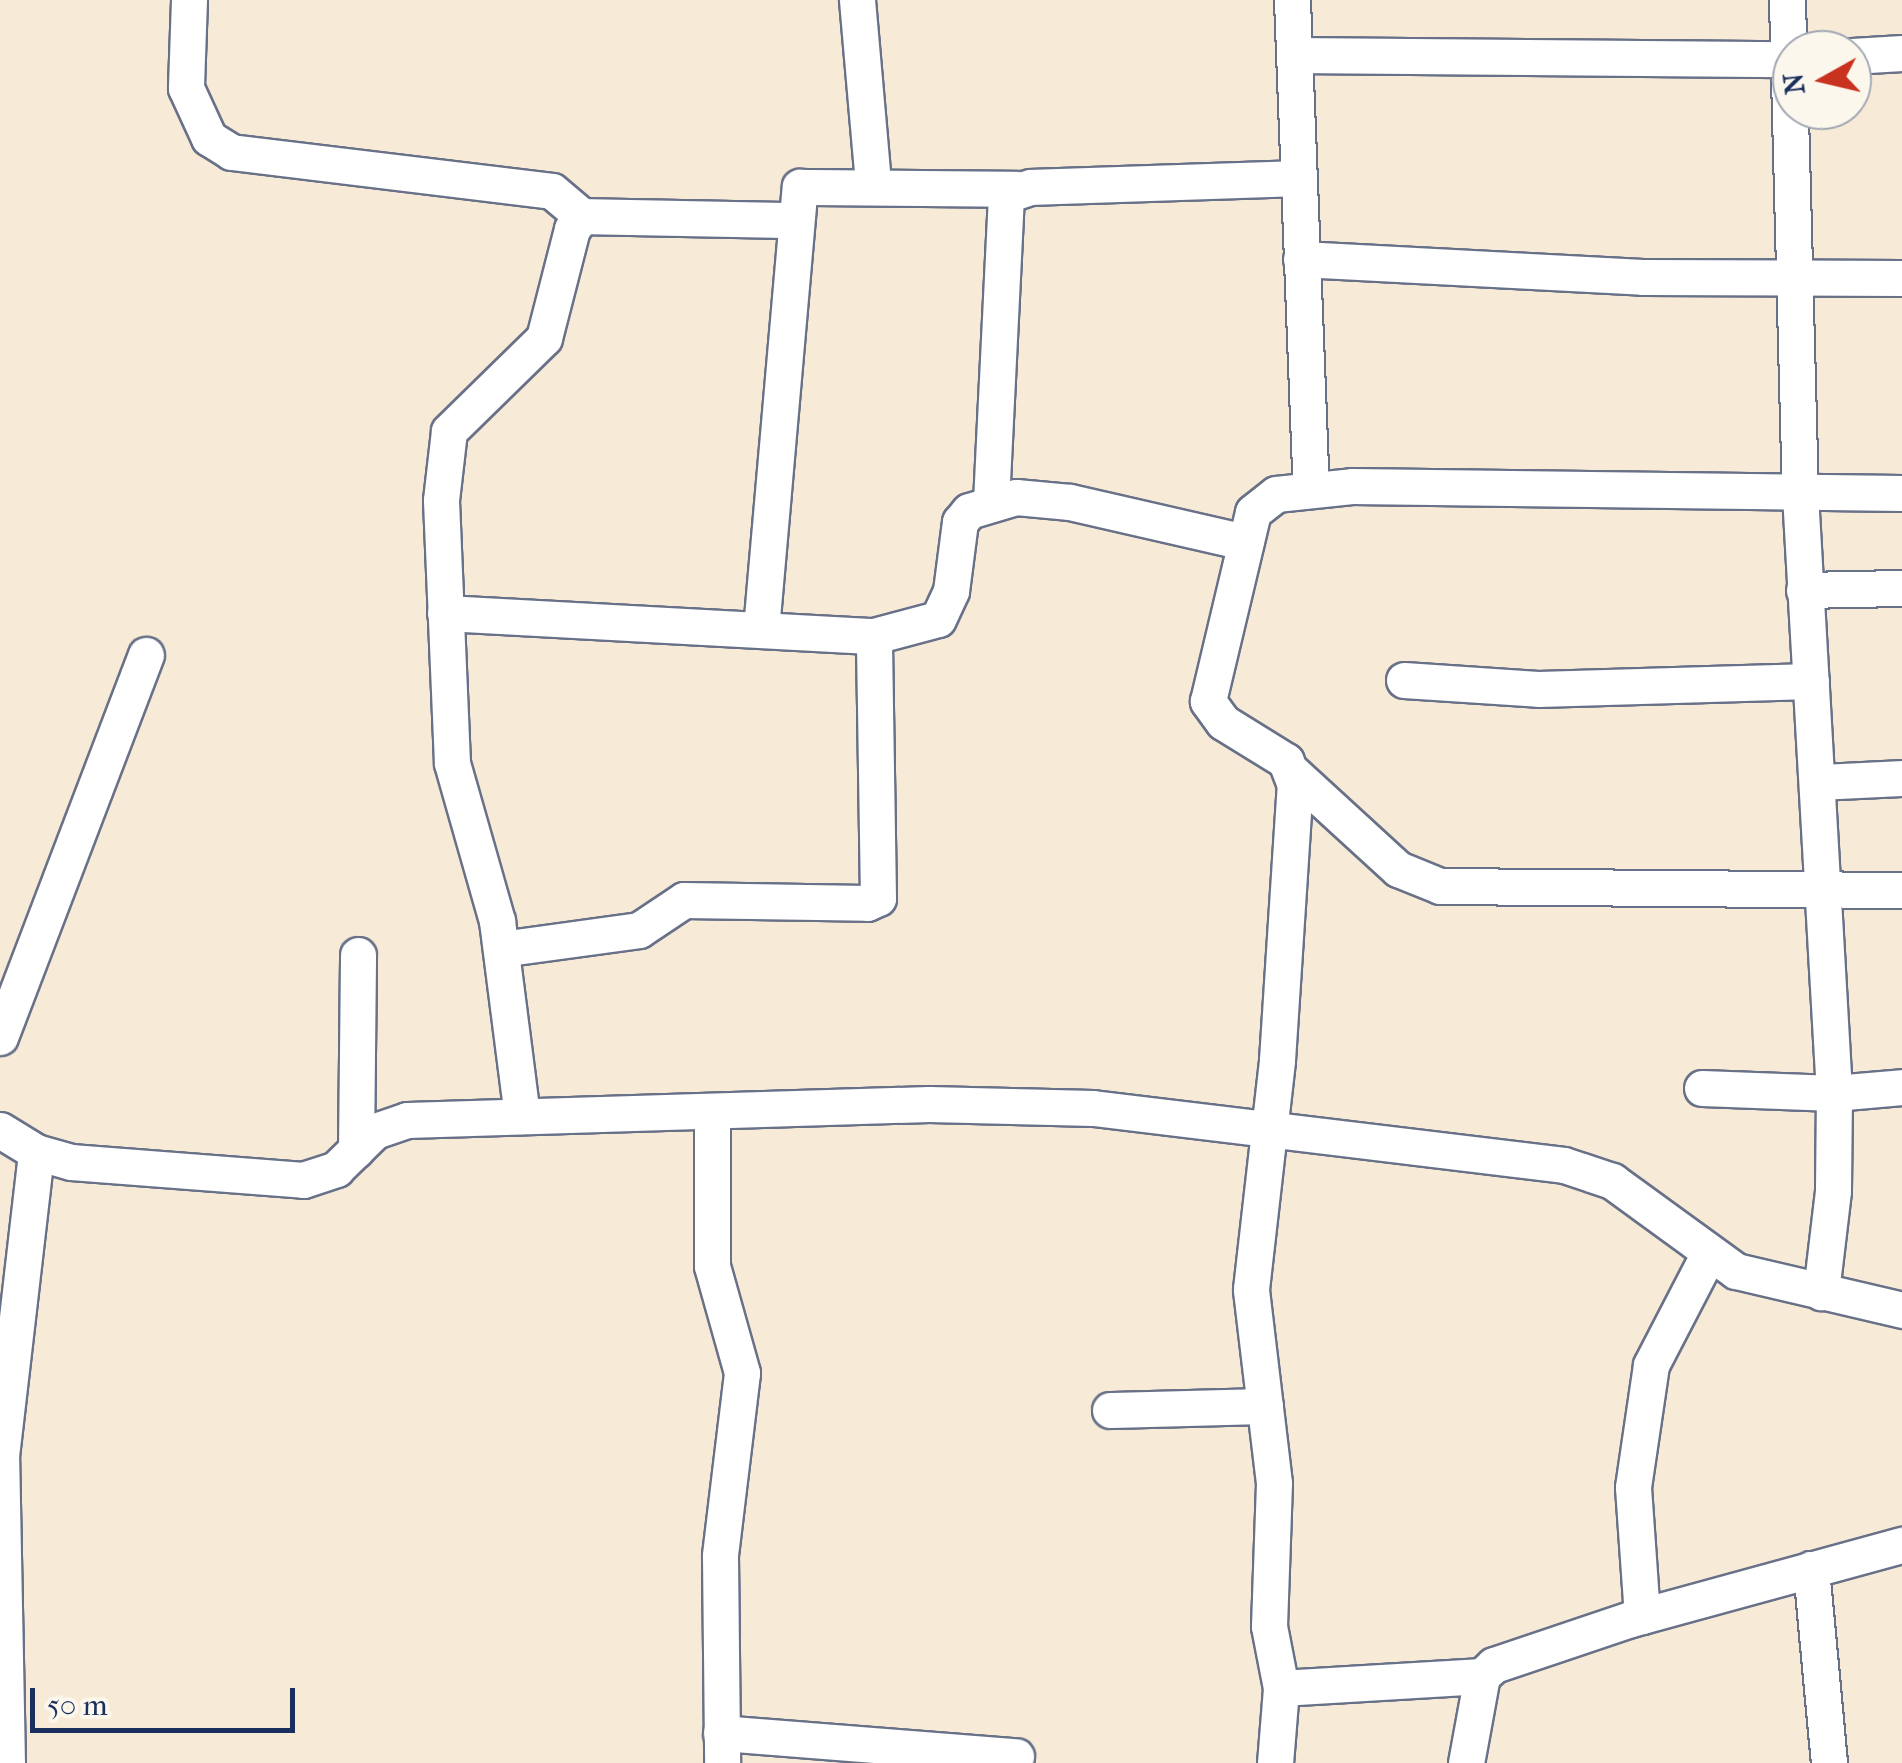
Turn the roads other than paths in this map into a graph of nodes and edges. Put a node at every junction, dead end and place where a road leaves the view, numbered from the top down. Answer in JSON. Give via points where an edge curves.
{"nodes":[{"id":1,"x":190,"y":0,"type":"edge"},
{"id":2,"x":857,"y":0,"type":"edge"},
{"id":3,"x":1292,"y":0,"type":"edge"},
{"id":4,"x":1787,"y":0,"type":"edge"},
{"id":5,"x":1790,"y":30,"type":"edge"},
{"id":6,"x":1902,"y":53,"type":"edge"},
{"id":7,"x":1294,"y":55,"type":"junction"},
{"id":8,"x":1872,"y":55,"type":"edge"},
{"id":9,"x":1772,"y":59,"type":"edge"},
{"id":10,"x":1792,"y":130,"type":"edge"},
{"id":11,"x":1298,"y":178,"type":"junction"},
{"id":12,"x":874,"y":184,"type":"junction"},
{"id":13,"x":1016,"y":189,"type":"junction"},
{"id":14,"x":582,"y":216,"type":"junction"},
{"id":15,"x":794,"y":220,"type":"junction"},
{"id":16,"x":1302,"y":260,"type":"junction"},
{"id":17,"x":1902,"y":278,"type":"edge"},
{"id":18,"x":1793,"y":279,"type":"junction"},
{"id":19,"x":1310,"y":489,"type":"junction"},
{"id":20,"x":1902,"y":493,"type":"edge"},
{"id":21,"x":1800,"y":494,"type":"junction"},
{"id":22,"x":991,"y":502,"type":"junction"},
{"id":23,"x":1245,"y":542,"type":"junction"},
{"id":24,"x":1902,"y":588,"type":"edge"},
{"id":25,"x":1804,"y":590,"type":"junction"},
{"id":26,"x":445,"y":613,"type":"junction"},
{"id":27,"x":761,"y":629,"type":"junction"},
{"id":28,"x":874,"y":636,"type":"junction"},
{"id":29,"x":146,"y":654,"type":"dead end"},
{"id":30,"x":1404,"y":680,"type":"dead end"},
{"id":31,"x":1811,"y":680,"type":"junction"},
{"id":32,"x":1291,"y":771,"type":"junction"},
{"id":33,"x":1902,"y":778,"type":"edge"},
{"id":34,"x":1819,"y":782,"type":"junction"},
{"id":35,"x":1826,"y":890,"type":"junction"},
{"id":36,"x":1902,"y":890,"type":"edge"},
{"id":37,"x":502,"y":949,"type":"junction"},
{"id":38,"x":358,"y":955,"type":"dead end"},
{"id":39,"x":0,"y":1036,"type":"edge"},
{"id":40,"x":1902,"y":1087,"type":"edge"},
{"id":41,"x":1702,"y":1088,"type":"dead end"},
{"id":42,"x":1834,"y":1093,"type":"junction"},
{"id":43,"x":712,"y":1112,"type":"junction"},
{"id":44,"x":522,"y":1116,"type":"junction"},
{"id":45,"x":1269,"y":1126,"type":"junction"},
{"id":46,"x":0,"y":1130,"type":"edge"},
{"id":47,"x":356,"y":1150,"type":"junction"},
{"id":48,"x":36,"y":1152,"type":"junction"},
{"id":49,"x":1709,"y":1254,"type":"junction"},
{"id":50,"x":1821,"y":1292,"type":"junction"},
{"id":51,"x":1902,"y":1310,"type":"edge"},
{"id":52,"x":1265,"y":1406,"type":"junction"},
{"id":53,"x":1110,"y":1410,"type":"dead end"},
{"id":54,"x":1902,"y":1545,"type":"edge"},
{"id":55,"x":2,"y":1547,"type":"edge"},
{"id":56,"x":1810,"y":1569,"type":"junction"},
{"id":57,"x":1642,"y":1616,"type":"junction"},
{"id":58,"x":1482,"y":1676,"type":"junction"},
{"id":59,"x":1281,"y":1688,"type":"junction"},
{"id":60,"x":721,"y":1748,"type":"edge"},
{"id":61,"x":1016,"y":1756,"type":"dead end"},
{"id":62,"x":7,"y":1763,"type":"edge"},
{"id":63,"x":1276,"y":1763,"type":"edge"},
{"id":64,"x":1466,"y":1763,"type":"edge"},
{"id":65,"x":1829,"y":1763,"type":"edge"}],
"edges":[{"from":1,"to":14,"type":"street","via":[[186,88],[209,138],[231,152],[552,191]]},
{"from":2,"to":12,"type":"street"},
{"from":3,"to":7,"type":"street"},
{"from":4,"to":5,"type":"street"},
{"from":6,"to":8,"type":"street"},
{"from":7,"to":9,"type":"street"},
{"from":7,"to":11,"type":"street"},
{"from":10,"to":18,"type":"street"},
{"from":11,"to":13,"type":"street"},
{"from":11,"to":16,"type":"street"},
{"from":12,"to":13,"type":"street"},
{"from":12,"to":15,"type":"street","via":[[800,187]]},
{"from":13,"to":22,"type":"street","via":[[1003,212]]},
{"from":14,"to":15,"type":"street"},
{"from":14,"to":26,"type":"street","via":[[572,229],[544,338],[449,431],[441,500]]},
{"from":15,"to":27,"type":"street"},
{"from":16,"to":18,"type":"street"},
{"from":16,"to":19,"type":"street"},
{"from":17,"to":18,"type":"street"},
{"from":18,"to":21,"type":"street"},
{"from":19,"to":21,"type":"street","via":[[1436,485]]},
{"from":19,"to":23,"type":"street","via":[[1261,500]]},
{"from":20,"to":21,"type":"street"},
{"from":21,"to":25,"type":"street"},
{"from":22,"to":23,"type":"street","via":[[1016,496],[1070,502]]},
{"from":22,"to":28,"type":"street","via":[[960,522],[952,591],[938,619]]},
{"from":23,"to":32,"type":"street","via":[[1208,701],[1213,714],[1276,752]]},
{"from":24,"to":25,"type":"street"},
{"from":25,"to":31,"type":"street"},
{"from":26,"to":27,"type":"street"},
{"from":26,"to":37,"type":"street","via":[[452,763]]},
{"from":27,"to":28,"type":"street"},
{"from":28,"to":37,"type":"street","via":[[878,898],[684,900],[639,930]]},
{"from":29,"to":39,"type":"street"},
{"from":30,"to":31,"type":"street","via":[[1538,689]]},
{"from":31,"to":34,"type":"street"},
{"from":32,"to":35,"type":"street","via":[[1398,870],[1440,886]]},
{"from":32,"to":45,"type":"street","via":[[1291,856]]},
{"from":33,"to":34,"type":"street"},
{"from":34,"to":35,"type":"street"},
{"from":35,"to":36,"type":"street"},
{"from":35,"to":42,"type":"street"},
{"from":37,"to":44,"type":"street"},
{"from":38,"to":47,"type":"street"},
{"from":40,"to":42,"type":"street"},
{"from":41,"to":42,"type":"street"},
{"from":42,"to":50,"type":"street","via":[[1833,1191]]},
{"from":43,"to":44,"type":"street"},
{"from":43,"to":45,"type":"street","via":[[1021,1104]]},
{"from":43,"to":60,"type":"street","via":[[712,1266],[742,1372],[720,1556]]},
{"from":44,"to":47,"type":"street","via":[[391,1123]]},
{"from":45,"to":49,"type":"street","via":[[1590,1172]]},
{"from":45,"to":52,"type":"street","via":[[1251,1289]]},
{"from":46,"to":48,"type":"street"},
{"from":47,"to":48,"type":"street","via":[[336,1168],[304,1180],[142,1169]]},
{"from":48,"to":55,"type":"street","via":[[5,1399]]},
{"from":49,"to":50,"type":"street","via":[[1756,1278]]},
{"from":49,"to":57,"type":"street","via":[[1651,1366],[1633,1487]]},
{"from":50,"to":51,"type":"street"},
{"from":52,"to":53,"type":"street"},
{"from":52,"to":59,"type":"street","via":[[1275,1500],[1269,1626]]},
{"from":54,"to":56,"type":"street"},
{"from":55,"to":62,"type":"street"},
{"from":56,"to":57,"type":"street"},
{"from":56,"to":65,"type":"street"},
{"from":57,"to":58,"type":"street","via":[[1516,1656]]},
{"from":58,"to":59,"type":"street"},
{"from":58,"to":64,"type":"street"},
{"from":59,"to":63,"type":"street"},
{"from":60,"to":61,"type":"street"}]}
